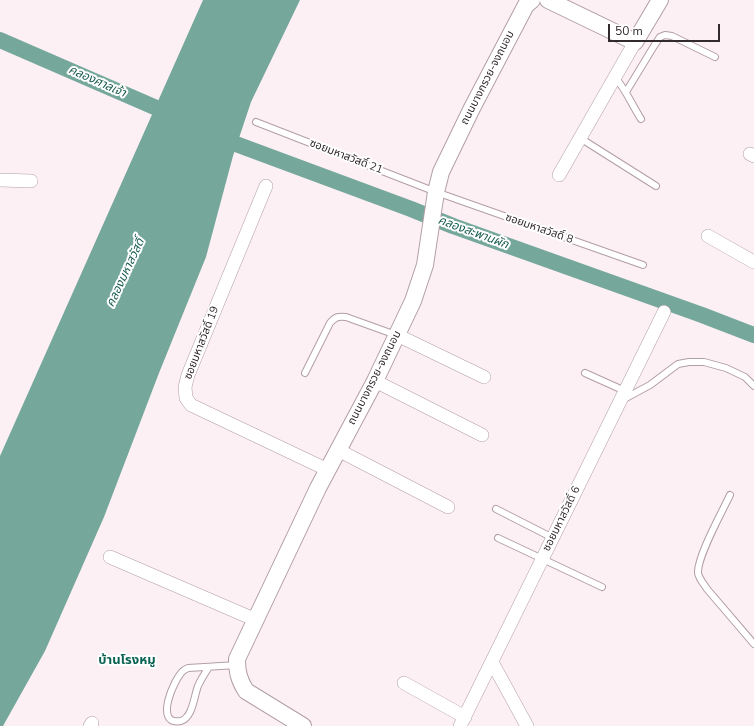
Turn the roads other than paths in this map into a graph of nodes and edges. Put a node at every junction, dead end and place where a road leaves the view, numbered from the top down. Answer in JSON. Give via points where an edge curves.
{"nodes":[{"id":1,"x":532,"y":0,"type":"edge"},
{"id":2,"x":548,"y":0,"type":"edge"},
{"id":3,"x":660,"y":0,"type":"edge"},
{"id":4,"x":634,"y":42,"type":"junction"},
{"id":5,"x":715,"y":57,"type":"dead end"},
{"id":6,"x":615,"y":77,"type":"junction"},
{"id":7,"x":626,"y":92,"type":"junction"},
{"id":8,"x":641,"y":119,"type":"dead end"},
{"id":9,"x":256,"y":122,"type":"dead end"},
{"id":10,"x":580,"y":138,"type":"junction"},
{"id":11,"x":558,"y":175,"type":"dead end"},
{"id":12,"x":0,"y":180,"type":"edge"},
{"id":13,"x":31,"y":180,"type":"dead end"},
{"id":14,"x":266,"y":186,"type":"dead end"},
{"id":15,"x":656,"y":186,"type":"dead end"},
{"id":16,"x":436,"y":192,"type":"junction"},
{"id":17,"x":708,"y":236,"type":"dead end"},
{"id":18,"x":754,"y":262,"type":"edge"},
{"id":19,"x":643,"y":265,"type":"dead end"},
{"id":20,"x":664,"y":312,"type":"dead end"},
{"id":21,"x":397,"y":335,"type":"junction"},
{"id":22,"x":304,"y":373,"type":"dead end"},
{"id":23,"x":585,"y":373,"type":"dead end"},
{"id":24,"x":484,"y":377,"type":"dead end"},
{"id":25,"x":375,"y":382,"type":"junction"},
{"id":26,"x":754,"y":386,"type":"edge"},
{"id":27,"x":623,"y":396,"type":"junction"},
{"id":28,"x":482,"y":434,"type":"dead end"},
{"id":29,"x":338,"y":450,"type":"junction"},
{"id":30,"x":328,"y":470,"type":"junction"},
{"id":31,"x":730,"y":495,"type":"dead end"},
{"id":32,"x":448,"y":507,"type":"dead end"},
{"id":33,"x":496,"y":509,"type":"dead end"},
{"id":34,"x":498,"y":538,"type":"dead end"},
{"id":35,"x":553,"y":538,"type":"junction"},
{"id":36,"x":110,"y":557,"type":"dead end"},
{"id":37,"x":542,"y":559,"type":"junction"},
{"id":38,"x":602,"y":587,"type":"dead end"},
{"id":39,"x":256,"y":620,"type":"junction"},
{"id":40,"x":754,"y":644,"type":"edge"},
{"id":41,"x":492,"y":662,"type":"junction"},
{"id":42,"x":237,"y":665,"type":"junction"},
{"id":43,"x":209,"y":667,"type":"junction"},
{"id":44,"x":404,"y":683,"type":"dead end"},
{"id":45,"x":462,"y":722,"type":"edge"},
{"id":46,"x":303,"y":726,"type":"edge"},
{"id":47,"x":527,"y":726,"type":"edge"}],
"edges":[{"from":1,"to":16,"type":"street","name":"ถนนบางกรวย-จงถนอม","via":[[526,5],[451,150],[441,172]]},
{"from":2,"to":4,"type":"street"},
{"from":3,"to":4,"type":"street"},
{"from":4,"to":6,"type":"street"},
{"from":5,"to":7,"type":"lane","via":[[665,35],[660,37]]},
{"from":6,"to":7,"type":"lane"},
{"from":6,"to":10,"type":"street"},
{"from":7,"to":8,"type":"lane"},
{"from":9,"to":16,"type":"lane","name":"ซอยมหาสวัสดิ์ 21"},
{"from":10,"to":11,"type":"street"},
{"from":10,"to":15,"type":"lane"},
{"from":12,"to":13,"type":"street"},
{"from":14,"to":30,"type":"street","name":"ซอยมหาสวัสดิ์ 19","via":[[188,375],[186,398],[191,405],[214,417]]},
{"from":16,"to":19,"type":"lane","name":"ซอยมหาสวัสดิ์ 8"},
{"from":16,"to":21,"type":"street","name":"ถนนบางกรวย-จงถนอม","via":[[422,276]]},
{"from":17,"to":18,"type":"street"},
{"from":20,"to":27,"type":"street","name":"ซอยมหาสวัสดิ์ 6"},
{"from":21,"to":22,"type":"lane","via":[[346,317],[335,318]]},
{"from":21,"to":24,"type":"street"},
{"from":21,"to":25,"type":"street","name":"ถนนบางกรวย-จงถนอม"},
{"from":23,"to":27,"type":"lane"},
{"from":25,"to":28,"type":"street"},
{"from":25,"to":29,"type":"street","name":"ถนนบางกรวย-จงถนอม"},
{"from":26,"to":27,"type":"lane","via":[[745,377],[726,368],[704,362],[689,362],[678,364],[650,385]]},
{"from":27,"to":35,"type":"street","name":"ซอยมหาสวัสดิ์ 6"},
{"from":29,"to":30,"type":"street","name":"ถนนบางกรวย-จงถนอม"},
{"from":29,"to":32,"type":"street"},
{"from":30,"to":39,"type":"street","name":"ถนนบางกรวย-จงถนอม"},
{"from":31,"to":40,"type":"lane","via":[[699,561],[698,574],[707,589]]},
{"from":33,"to":35,"type":"lane"},
{"from":34,"to":37,"type":"lane"},
{"from":35,"to":37,"type":"street","name":"ซอยมหาสวัสดิ์ 6"},
{"from":36,"to":39,"type":"street"},
{"from":37,"to":38,"type":"lane"},
{"from":37,"to":41,"type":"street","name":"ซอยมหาสวัสดิ์ 6"},
{"from":39,"to":42,"type":"street","name":"ถนนบางกรวย-จงถนอม"},
{"from":41,"to":45,"type":"street","name":"ซอยมหาสวัสดิ์ 6"},
{"from":41,"to":47,"type":"street"},
{"from":42,"to":43,"type":"lane"},
{"from":42,"to":46,"type":"street","via":[[240,682],[246,691]]},
{"from":43,"to":43,"type":"lane","via":[[198,685],[187,717],[182,721],[171,721],[166,710],[177,679],[188,668]]},
{"from":44,"to":45,"type":"street"}]}
